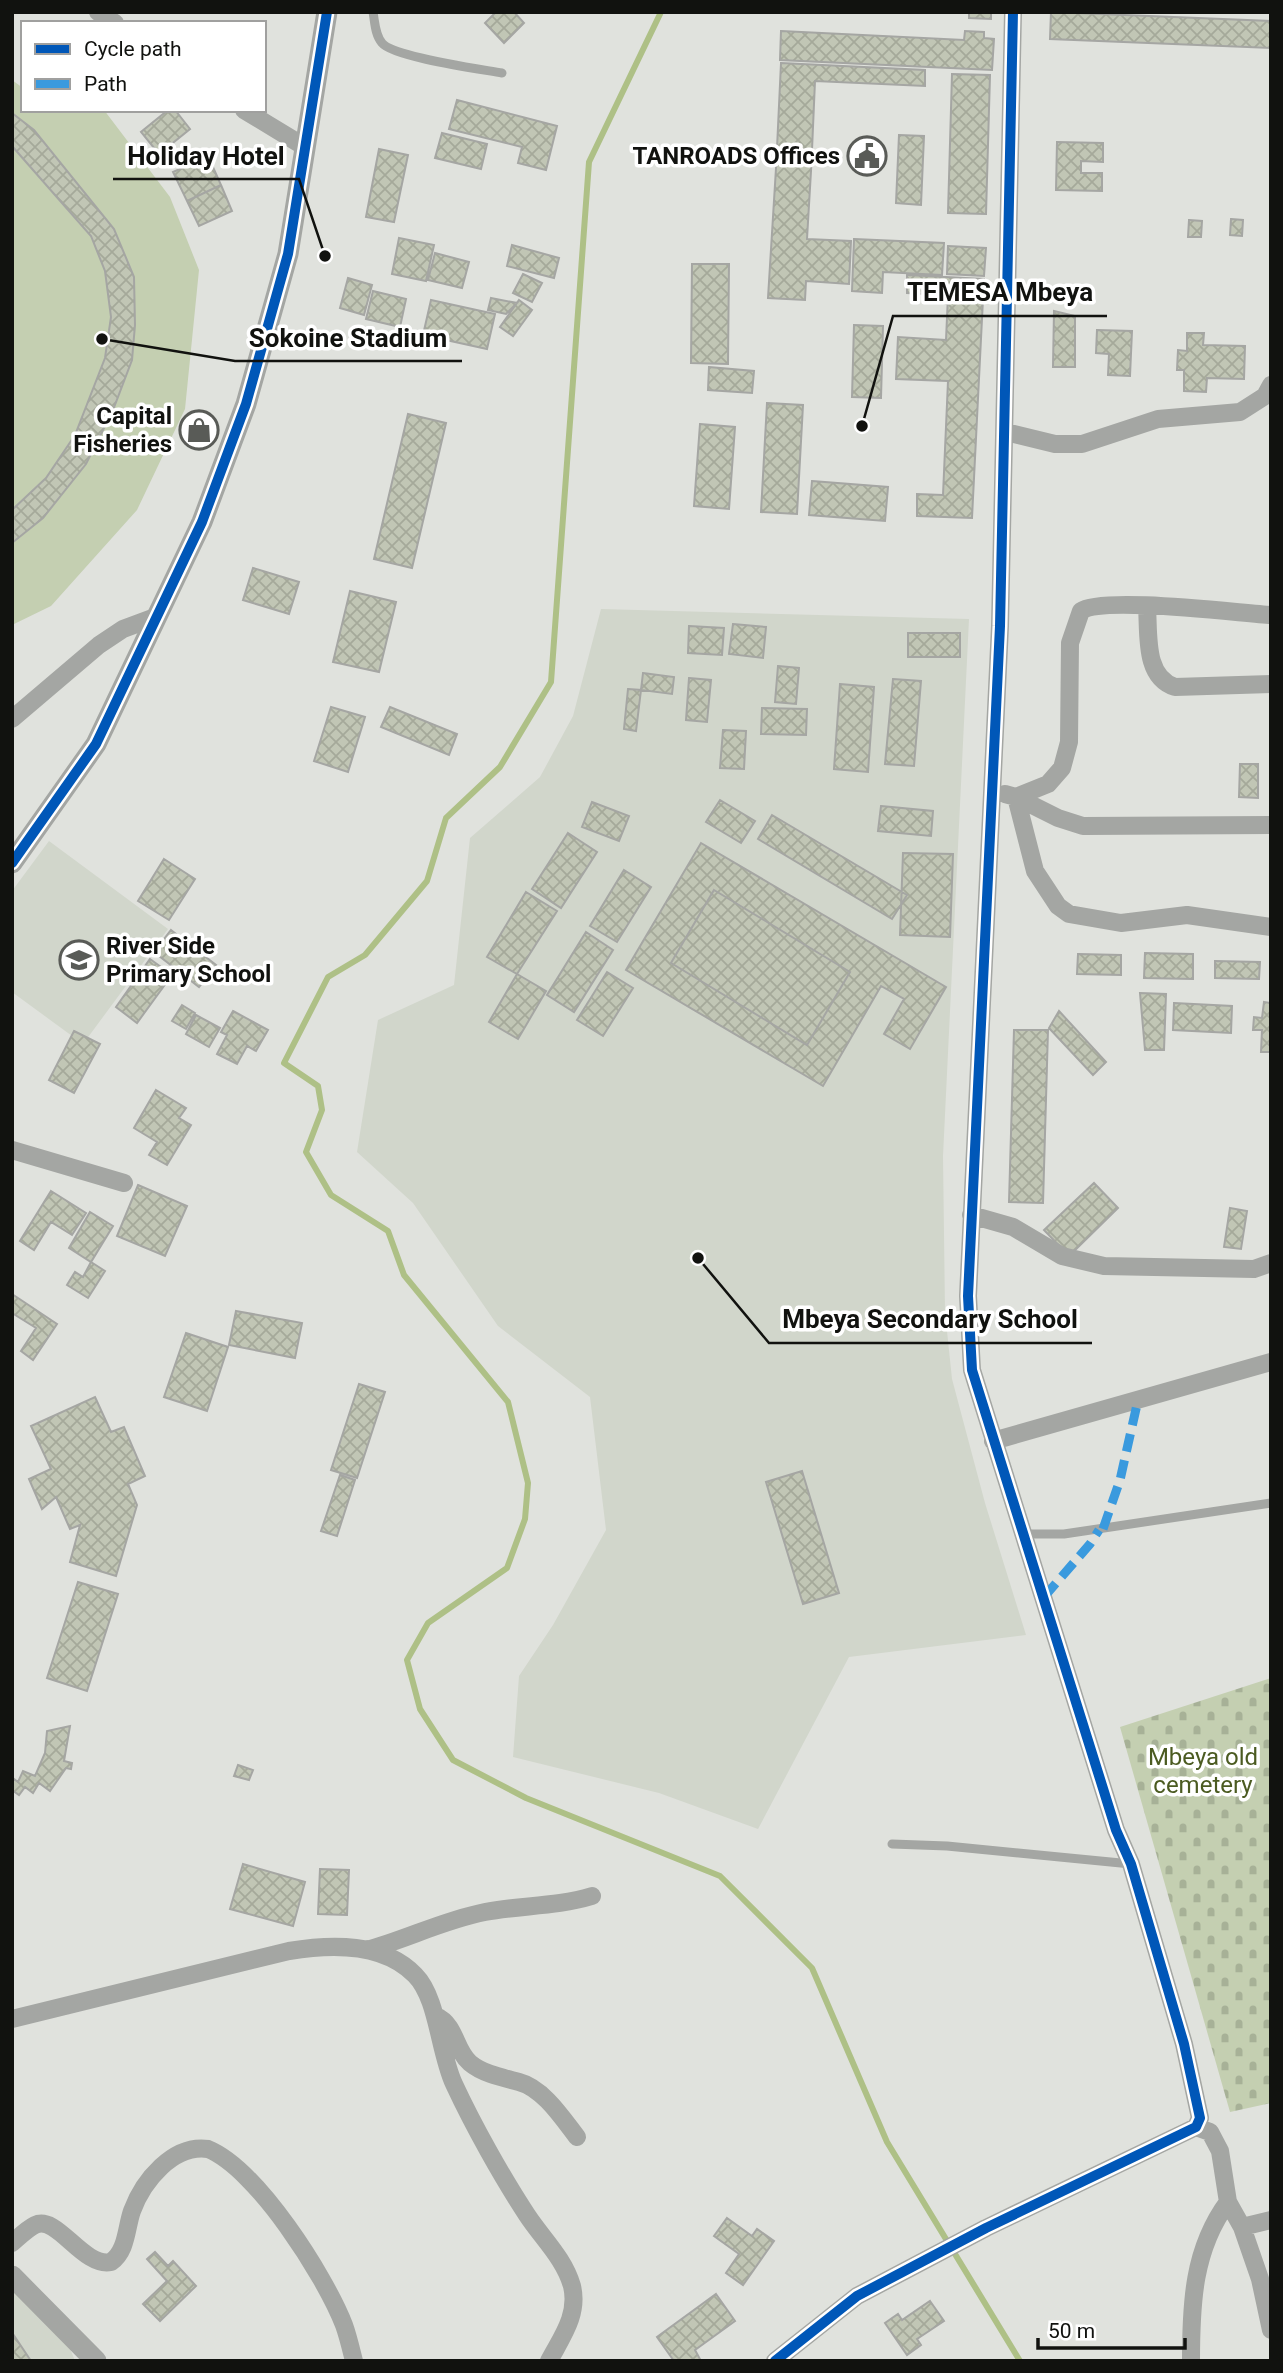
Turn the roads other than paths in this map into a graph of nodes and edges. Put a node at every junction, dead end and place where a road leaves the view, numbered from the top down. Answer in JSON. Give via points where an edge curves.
{"nodes":[{"id":1,"x":327,"y":12,"type":"edge"},
{"id":2,"x":373,"y":12,"type":"edge"},
{"id":3,"x":1013,"y":12,"type":"edge"},
{"id":4,"x":502,"y":73,"type":"dead end"},
{"id":5,"x":247,"y":112,"type":"edge"},
{"id":6,"x":305,"y":147,"type":"junction"},
{"id":7,"x":1271,"y":385,"type":"edge"},
{"id":8,"x":1006,"y":432,"type":"junction"},
{"id":9,"x":1147,"y":607,"type":"junction"},
{"id":10,"x":1271,"y":615,"type":"edge"},
{"id":11,"x":158,"y":616,"type":"junction"},
{"id":12,"x":1271,"y":684,"type":"edge"},
{"id":13,"x":12,"y":719,"type":"edge"},
{"id":14,"x":992,"y":789,"type":"junction"},
{"id":15,"x":1016,"y":797,"type":"junction"},
{"id":16,"x":1271,"y":825,"type":"edge"},
{"id":17,"x":12,"y":863,"type":"edge"},
{"id":18,"x":1271,"y":928,"type":"edge"},
{"id":19,"x":12,"y":1150,"type":"edge"},
{"id":20,"x":124,"y":1183,"type":"dead end"},
{"id":21,"x":971,"y":1215,"type":"junction"},
{"id":22,"x":1271,"y":1263,"type":"edge"},
{"id":23,"x":1271,"y":1362,"type":"edge"},
{"id":24,"x":993,"y":1441,"type":"junction"},
{"id":25,"x":1271,"y":1503,"type":"edge"},
{"id":26,"x":1024,"y":1534,"type":"junction"},
{"id":27,"x":892,"y":1844,"type":"dead end"},
{"id":28,"x":1131,"y":1864,"type":"junction"},
{"id":29,"x":592,"y":1896,"type":"dead end"},
{"id":30,"x":367,"y":1950,"type":"junction"},
{"id":31,"x":436,"y":2016,"type":"junction"},
{"id":32,"x":12,"y":2019,"type":"edge"},
{"id":33,"x":1196,"y":2127,"type":"junction"},
{"id":34,"x":577,"y":2137,"type":"dead end"},
{"id":35,"x":1228,"y":2202,"type":"junction"},
{"id":36,"x":1271,"y":2220,"type":"edge"},
{"id":37,"x":1242,"y":2227,"type":"junction"},
{"id":38,"x":12,"y":2242,"type":"edge"},
{"id":39,"x":12,"y":2276,"type":"edge"},
{"id":40,"x":1270,"y":2323,"type":"edge"},
{"id":41,"x":785,"y":2358,"type":"edge"},
{"id":42,"x":96,"y":2361,"type":"edge"},
{"id":43,"x":354,"y":2361,"type":"edge"},
{"id":44,"x":549,"y":2361,"type":"edge"},
{"id":45,"x":1191,"y":2361,"type":"edge"}],
"edges":[{"from":1,"to":6,"type":"street"},
{"from":2,"to":4,"type":"lane","via":[[383,46]]},
{"from":3,"to":8,"type":"street"},
{"from":5,"to":6,"type":"street"},
{"from":6,"to":11,"type":"street","via":[[288,254],[246,404],[202,522]]},
{"from":7,"to":8,"type":"street","via":[[1265,396],[1240,412],[1158,419],[1082,444],[1055,444]]},
{"from":8,"to":14,"type":"street"},
{"from":9,"to":10,"type":"street"},
{"from":9,"to":12,"type":"street","via":[[1150,653],[1163,683],[1175,687]]},
{"from":9,"to":15,"type":"street","via":[[1094,606],[1080,611],[1070,643],[1069,742],[1062,768],[1048,784]]},
{"from":11,"to":13,"type":"street","via":[[123,629],[99,645]]},
{"from":11,"to":17,"type":"street","via":[[96,744]]},
{"from":14,"to":15,"type":"street"},
{"from":14,"to":21,"type":"street"},
{"from":15,"to":16,"type":"street","via":[[1083,826]]},
{"from":15,"to":18,"type":"street","via":[[1035,871],[1069,914],[1121,923],[1187,915]]},
{"from":19,"to":20,"type":"street"},
{"from":21,"to":22,"type":"street","via":[[1013,1227],[1062,1256],[1104,1266],[1254,1269]]},
{"from":21,"to":24,"type":"street","via":[[968,1296],[972,1370]]},
{"from":23,"to":24,"type":"street"},
{"from":24,"to":26,"type":"street"},
{"from":25,"to":26,"type":"lane","via":[[1064,1534]]},
{"from":26,"to":28,"type":"street","via":[[1116,1830]]},
{"from":27,"to":28,"type":"lane"},
{"from":28,"to":33,"type":"street","via":[[1184,2044],[1200,2112]]},
{"from":29,"to":30,"type":"street","via":[[562,1905],[487,1912]]},
{"from":30,"to":31,"type":"street","via":[[402,1964],[417,1976]]},
{"from":30,"to":32,"type":"street","via":[[326,1945],[289,1951]]},
{"from":31,"to":34,"type":"street","via":[[449,2024],[467,2061],[528,2087],[545,2099]]},
{"from":31,"to":44,"type":"street","via":[[441,2050],[454,2084],[526,2214],[558,2255],[572,2287],[566,2332]]},
{"from":33,"to":35,"type":"street","via":[[1214,2136]]},
{"from":33,"to":41,"type":"street","via":[[857,2296]]},
{"from":35,"to":37,"type":"street"},
{"from":35,"to":45,"type":"street","via":[[1211,2225],[1198,2264]]},
{"from":36,"to":37,"type":"street"},
{"from":37,"to":40,"type":"street"},
{"from":38,"to":43,"type":"street","via":[[43,2223],[54,2226],[66,2240],[102,2262],[111,2262],[122,2248],[133,2208],[154,2176],[172,2156],[208,2149],[258,2188],[310,2261],[344,2324]]},
{"from":39,"to":42,"type":"street"}]}
